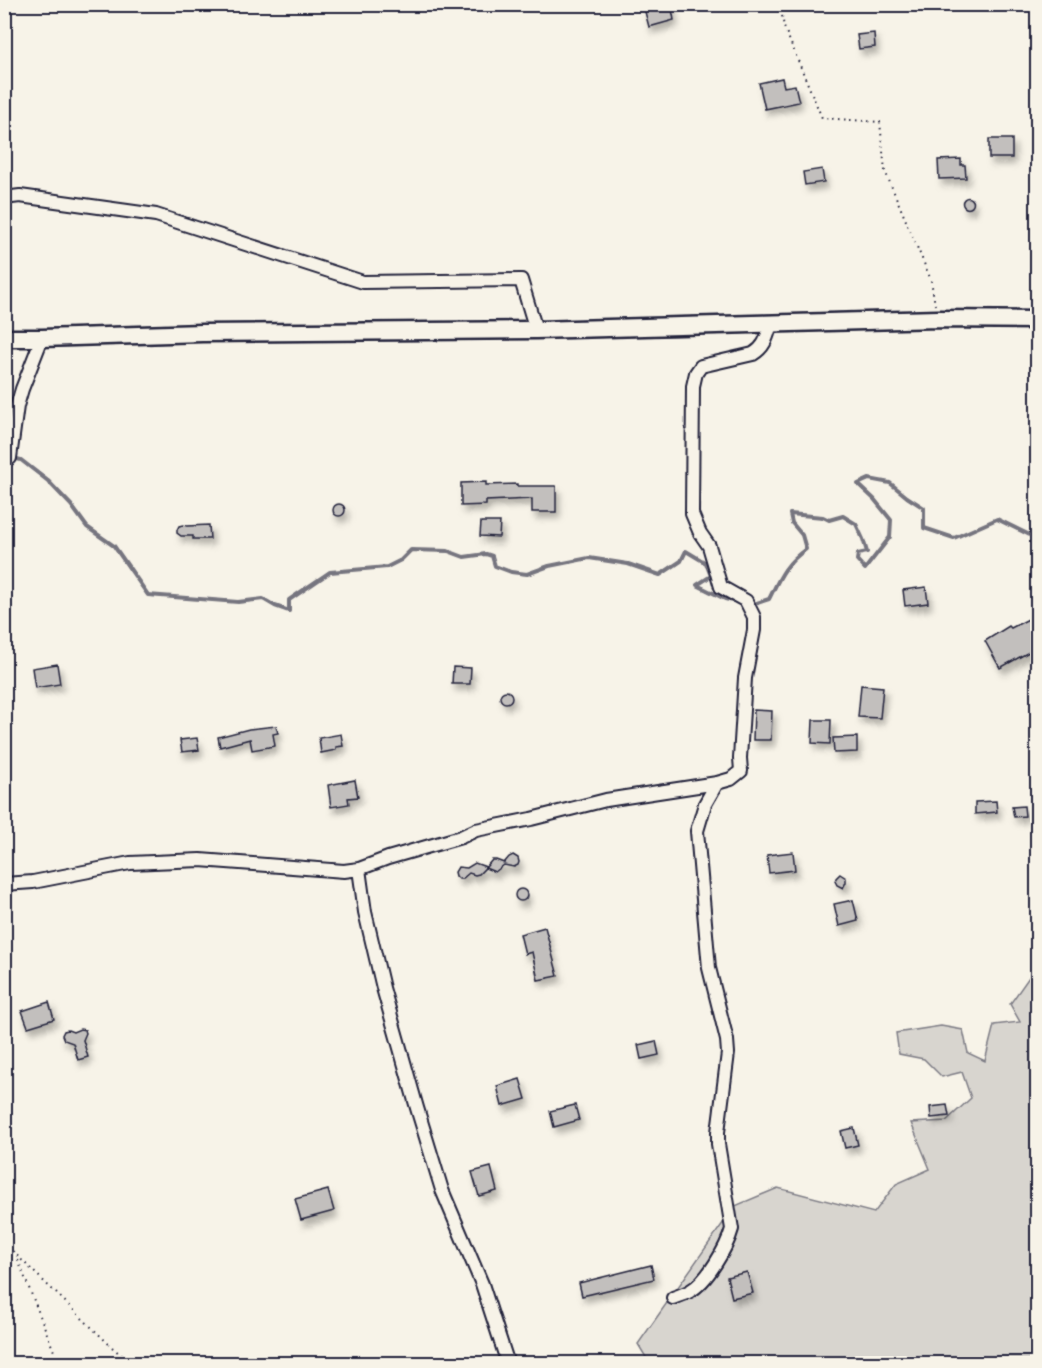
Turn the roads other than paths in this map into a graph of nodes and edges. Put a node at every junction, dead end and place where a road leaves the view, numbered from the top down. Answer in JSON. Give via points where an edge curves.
{"nodes":[{"id":1,"x":4,"y":198,"type":"edge"},
{"id":2,"x":1038,"y":320,"type":"edge"},
{"id":3,"x":771,"y":324,"type":"junction"},
{"id":4,"x":536,"y":330,"type":"junction"},
{"id":5,"x":4,"y":338,"type":"edge"},
{"id":6,"x":42,"y":338,"type":"junction"},
{"id":7,"x":4,"y":460,"type":"edge"},
{"id":8,"x":717,"y":783,"type":"junction"},
{"id":9,"x":359,"y":869,"type":"junction"},
{"id":10,"x":4,"y":884,"type":"edge"},
{"id":11,"x":673,"y":1298,"type":"dead end"},
{"id":12,"x":508,"y":1364,"type":"edge"}],
"edges":[{"from":1,"to":4,"type":"street","via":[[20,196],[156,216],[363,282],[521,280]]},
{"from":2,"to":3,"type":"main road"},
{"from":3,"to":4,"type":"main road"},
{"from":3,"to":8,"type":"street","via":[[760,350],[701,366],[693,386],[692,514],[708,546],[721,587],[746,601],[754,617],[741,771]]},
{"from":4,"to":6,"type":"main road"},
{"from":5,"to":6,"type":"main road"},
{"from":6,"to":7,"type":"street","via":[[17,406],[10,458]]},
{"from":8,"to":9,"type":"street","via":[[606,800],[476,830]]},
{"from":8,"to":11,"type":"street","via":[[697,831],[709,968],[727,1040],[718,1144],[732,1229],[712,1270],[692,1290]]},
{"from":9,"to":10,"type":"street","via":[[200,860],[130,863]]},
{"from":9,"to":12,"type":"street","via":[[378,966],[417,1108],[442,1190],[482,1284]]}]}
